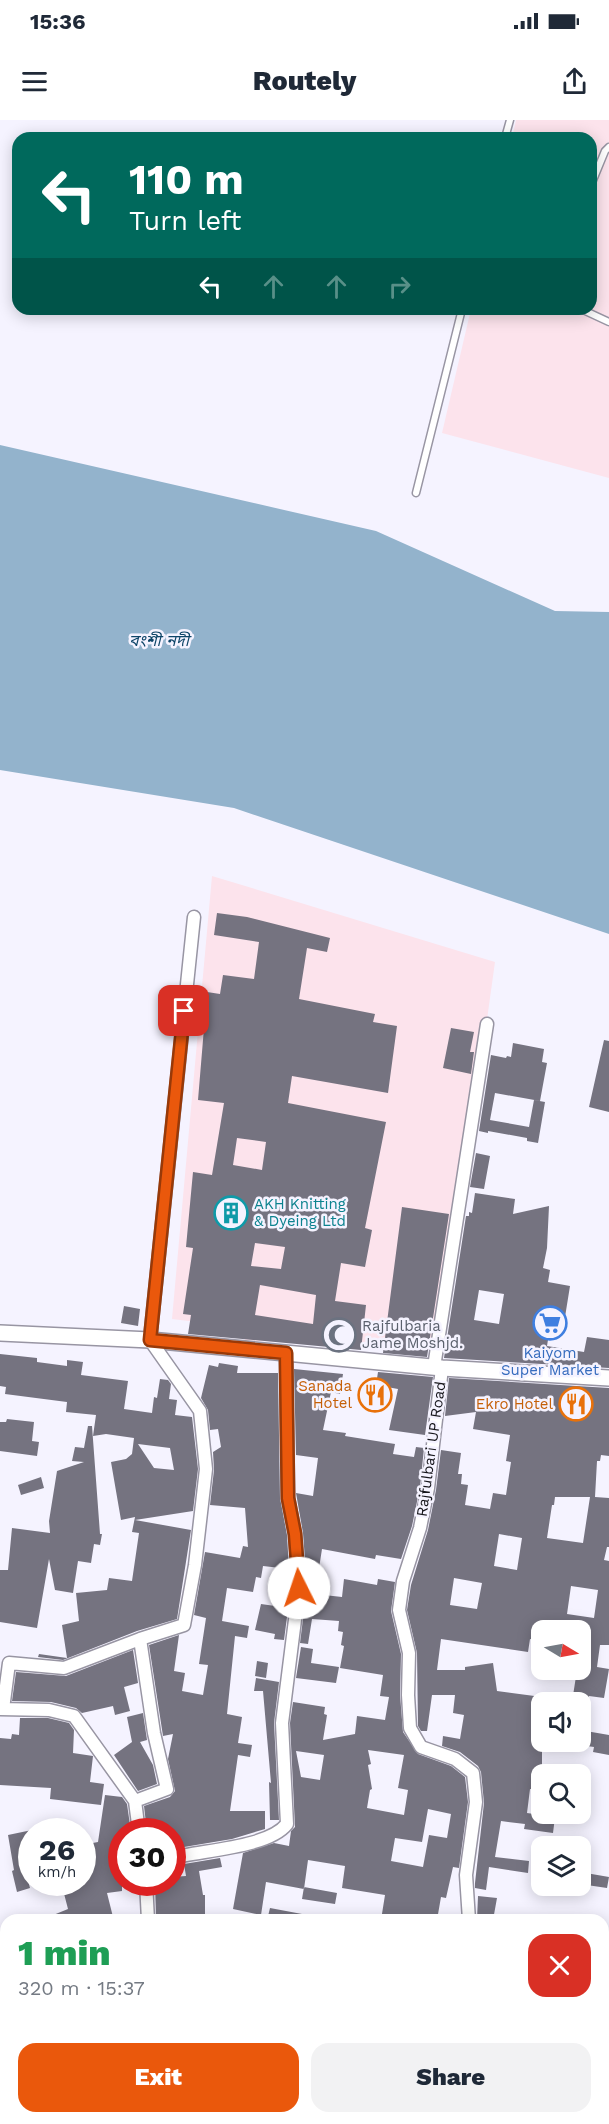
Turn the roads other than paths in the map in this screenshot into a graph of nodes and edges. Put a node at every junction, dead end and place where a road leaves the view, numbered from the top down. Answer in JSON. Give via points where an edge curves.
{"nodes":[{"id":1,"x":609,"y":147,"type":"edge"},
{"id":2,"x":597,"y":170,"type":"edge"},
{"id":3,"x":460,"y":315,"type":"edge"},
{"id":4,"x":594,"y":315,"type":"edge"},
{"id":5,"x":609,"y":322,"type":"edge"},
{"id":6,"x":416,"y":492,"type":"dead end"},
{"id":7,"x":194,"y":917,"type":"dead end"},
{"id":8,"x":488,"y":1024,"type":"dead end"},
{"id":9,"x":0,"y":1333,"type":"edge"},
{"id":10,"x":150,"y":1340,"type":"junction"},
{"id":11,"x":286,"y":1353,"type":"junction"},
{"id":12,"x":438,"y":1368,"type":"junction"},
{"id":13,"x":609,"y":1378,"type":"edge"},
{"id":14,"x":140,"y":1639,"type":"junction"},
{"id":15,"x":2,"y":1709,"type":"edge"},
{"id":16,"x":135,"y":1801,"type":"junction"},
{"id":17,"x":137,"y":1818,"type":"edge"},
{"id":18,"x":186,"y":1855,"type":"edge"},
{"id":19,"x":147,"y":1896,"type":"edge"},
{"id":20,"x":148,"y":1914,"type":"edge"},
{"id":21,"x":469,"y":1914,"type":"edge"}],
"edges":[{"from":1,"to":2,"type":"lane"},
{"from":3,"to":6,"type":"lane"},
{"from":4,"to":5,"type":"lane"},
{"from":7,"to":10,"type":"street"},
{"from":8,"to":12,"type":"street"},
{"from":9,"to":10,"type":"street"},
{"from":10,"to":11,"type":"street"},
{"from":10,"to":14,"type":"street","via":[[200,1411],[206,1468],[184,1625]]},
{"from":11,"to":12,"type":"street"},
{"from":11,"to":18,"type":"street","via":[[288,1498],[299,1588],[282,1723],[287,1824],[281,1832],[252,1843]]},
{"from":12,"to":13,"type":"street"},
{"from":12,"to":21,"type":"street","name":"Rajfulbari UP Road","via":[[428,1488],[420,1528],[402,1581],[399,1610],[409,1653],[410,1728],[421,1747],[455,1759],[473,1773],[476,1802],[466,1875]]},
{"from":14,"to":15,"type":"street","via":[[64,1668],[9,1663]]},
{"from":14,"to":16,"type":"street","via":[[167,1789]]},
{"from":15,"to":16,"type":"street","via":[[50,1710],[74,1716]]},
{"from":16,"to":17,"type":"street"},
{"from":19,"to":20,"type":"street"}]}
